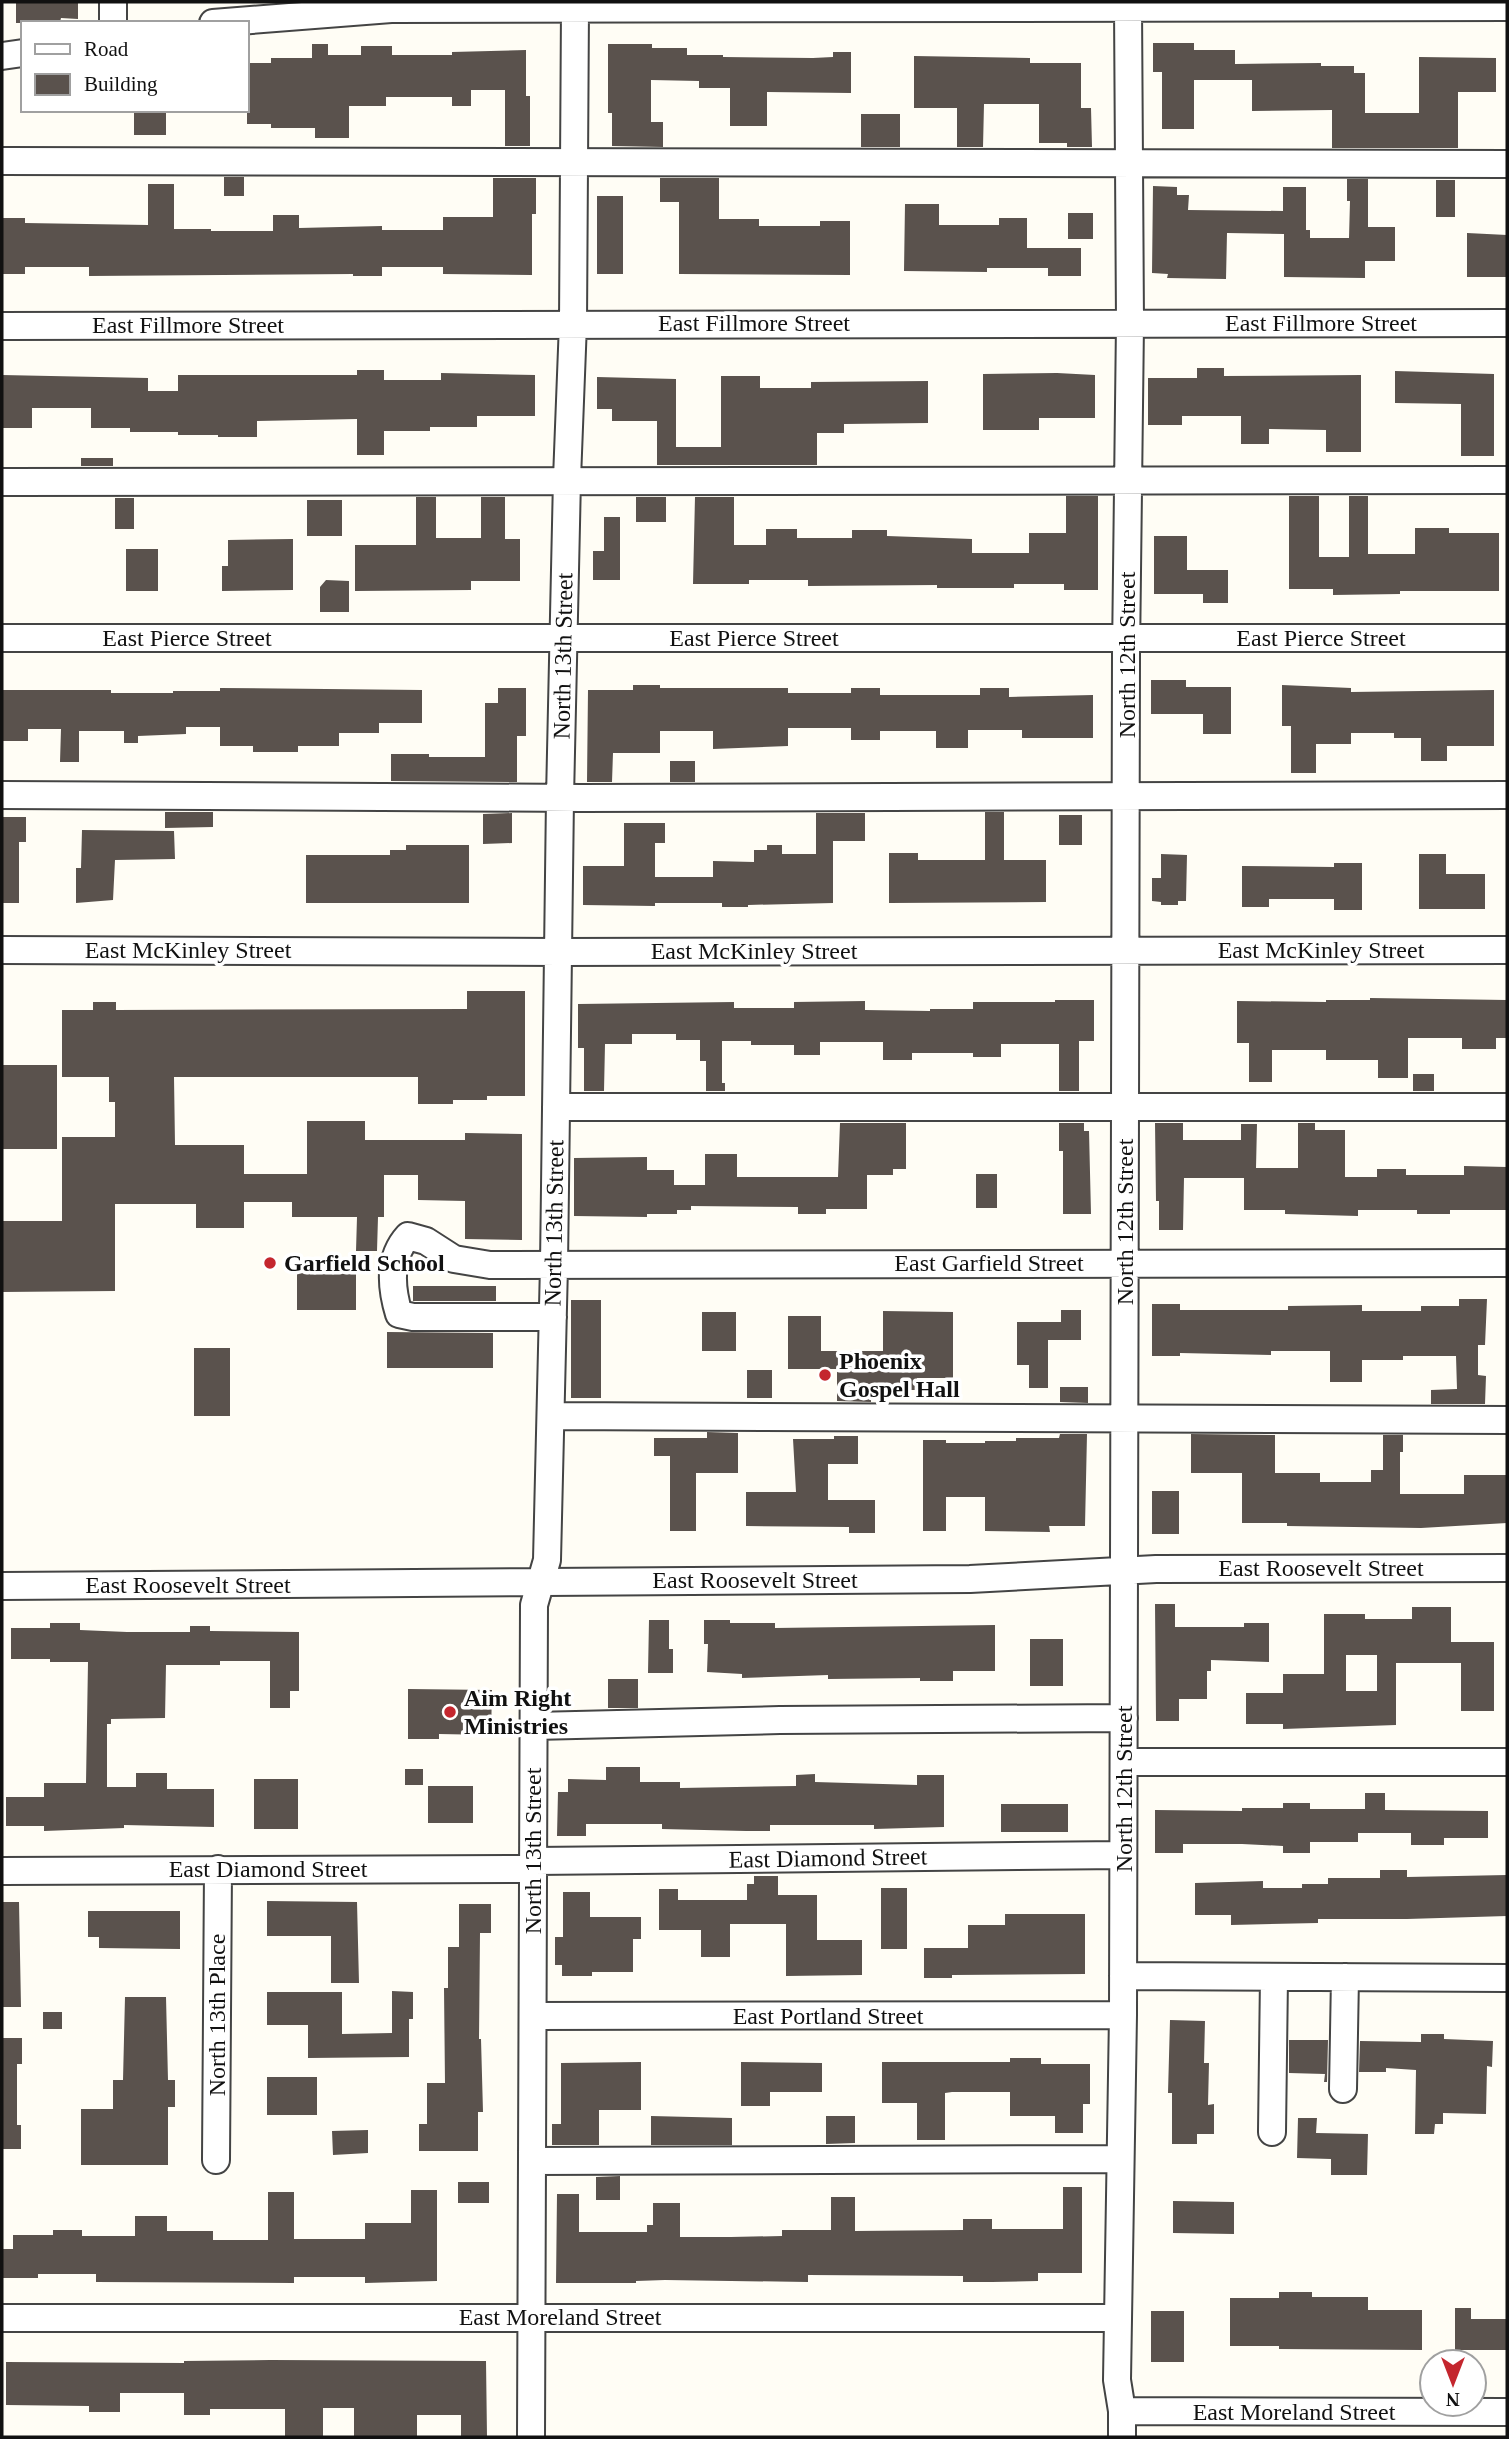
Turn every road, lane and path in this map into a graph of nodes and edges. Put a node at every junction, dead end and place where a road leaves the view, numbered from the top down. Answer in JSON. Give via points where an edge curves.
{"nodes":[{"id":1,"x":113,"y":2,"type":"edge"},
{"id":2,"x":824,"y":4,"type":"edge"},
{"id":3,"x":990,"y":4,"type":"edge"},
{"id":4,"x":1139,"y":4,"type":"edge"},
{"id":5,"x":391,"y":5,"type":"edge"},
{"id":6,"x":507,"y":5,"type":"edge"},
{"id":7,"x":663,"y":5,"type":"edge"},
{"id":8,"x":575,"y":7,"type":"junction"},
{"id":9,"x":1507,"y":7,"type":"edge"},
{"id":10,"x":267,"y":10,"type":"edge"},
{"id":11,"x":113,"y":21,"type":"edge"},
{"id":12,"x":220,"y":21,"type":"edge"},
{"id":13,"x":21,"y":53,"type":"edge"},
{"id":14,"x":2,"y":56,"type":"edge"},
{"id":15,"x":2,"y":161,"type":"edge"},
{"id":16,"x":574,"y":163,"type":"junction"},
{"id":17,"x":1128,"y":164,"type":"junction"},
{"id":18,"x":1507,"y":164,"type":"edge"},
{"id":19,"x":573,"y":323,"type":"junction"},
{"id":20,"x":1130,"y":323,"type":"junction"},
{"id":21,"x":1507,"y":323,"type":"edge"},
{"id":22,"x":2,"y":326,"type":"edge"},
{"id":23,"x":567,"y":479,"type":"junction"},
{"id":24,"x":1128,"y":479,"type":"junction"},
{"id":25,"x":1507,"y":480,"type":"edge"},
{"id":26,"x":2,"y":481,"type":"edge"},
{"id":27,"x":2,"y":638,"type":"edge"},
{"id":28,"x":563,"y":638,"type":"junction"},
{"id":29,"x":1126,"y":638,"type":"junction"},
{"id":30,"x":1507,"y":638,"type":"edge"},
{"id":31,"x":2,"y":795,"type":"edge"},
{"id":32,"x":1507,"y":795,"type":"edge"},
{"id":33,"x":1126,"y":796,"type":"junction"},
{"id":34,"x":560,"y":798,"type":"junction"},
{"id":35,"x":2,"y":950,"type":"edge"},
{"id":36,"x":1126,"y":950,"type":"junction"},
{"id":37,"x":1507,"y":950,"type":"edge"},
{"id":38,"x":559,"y":952,"type":"junction"},
{"id":39,"x":556,"y":1107,"type":"junction"},
{"id":40,"x":1507,"y":1107,"type":"edge"},
{"id":41,"x":1125,"y":1108,"type":"junction"},
{"id":42,"x":1125,"y":1262,"type":"junction"},
{"id":43,"x":1507,"y":1263,"type":"edge"},
{"id":44,"x":554,"y":1265,"type":"junction"},
{"id":45,"x":553,"y":1317,"type":"junction"},
{"id":46,"x":551,"y":1416,"type":"junction"},
{"id":47,"x":1124,"y":1419,"type":"junction"},
{"id":48,"x":1507,"y":1420,"type":"edge"},
{"id":49,"x":1507,"y":1567,"type":"edge"},
{"id":50,"x":1124,"y":1570,"type":"junction"},
{"id":51,"x":540,"y":1581,"type":"junction"},
{"id":52,"x":2,"y":1586,"type":"edge"},
{"id":53,"x":1124,"y":1718,"type":"junction"},
{"id":54,"x":534,"y":1726,"type":"junction"},
{"id":55,"x":1124,"y":1762,"type":"junction"},
{"id":56,"x":1507,"y":1762,"type":"edge"},
{"id":57,"x":1123,"y":1855,"type":"junction"},
{"id":58,"x":534,"y":1865,"type":"junction"},
{"id":59,"x":218,"y":1869,"type":"junction"},
{"id":60,"x":2,"y":1871,"type":"edge"},
{"id":61,"x":1123,"y":1976,"type":"junction"},
{"id":62,"x":1274,"y":1976,"type":"junction"},
{"id":63,"x":1345,"y":1977,"type":"junction"},
{"id":64,"x":1507,"y":1978,"type":"edge"},
{"id":65,"x":1123,"y":2015,"type":"junction"},
{"id":66,"x":533,"y":2016,"type":"junction"},
{"id":67,"x":1343,"y":2089,"type":"dead end"},
{"id":68,"x":1272,"y":2132,"type":"dead end"},
{"id":69,"x":1120,"y":2159,"type":"junction"},
{"id":70,"x":216,"y":2160,"type":"dead end"},
{"id":71,"x":532,"y":2161,"type":"junction"},
{"id":72,"x":532,"y":2317,"type":"junction"},
{"id":73,"x":2,"y":2318,"type":"edge"},
{"id":74,"x":1118,"y":2318,"type":"junction"},
{"id":75,"x":1507,"y":2412,"type":"edge"},
{"id":76,"x":1122,"y":2424,"type":"edge"},
{"id":77,"x":531,"y":2437,"type":"edge"}],
"edges":[{"from":1,"to":11,"type":"street"},
{"from":2,"to":3,"type":"street"},
{"from":2,"to":7,"type":"street"},
{"from":3,"to":4,"type":"street"},
{"from":4,"to":9,"type":"street"},
{"from":4,"to":17,"type":"street","name":"North 12th Street"},
{"from":5,"to":6,"type":"street"},
{"from":5,"to":10,"type":"street"},
{"from":6,"to":8,"type":"street"},
{"from":7,"to":8,"type":"street"},
{"from":8,"to":16,"type":"street","name":"North 13th Street"},
{"from":10,"to":12,"type":"street"},
{"from":13,"to":14,"type":"street"},
{"from":15,"to":16,"type":"street"},
{"from":16,"to":17,"type":"street"},
{"from":16,"to":19,"type":"street","name":"North 13th Street"},
{"from":17,"to":18,"type":"street"},
{"from":17,"to":20,"type":"street","name":"North 12th Street"},
{"from":19,"to":20,"type":"street","name":"East Fillmore Street"},
{"from":19,"to":22,"type":"street","name":"East Fillmore Street"},
{"from":19,"to":23,"type":"street","name":"North 13th Street"},
{"from":20,"to":21,"type":"street","name":"East Fillmore Street"},
{"from":20,"to":24,"type":"street","name":"North 12th Street"},
{"from":23,"to":24,"type":"street"},
{"from":23,"to":26,"type":"street"},
{"from":23,"to":28,"type":"street","name":"North 13th Street"},
{"from":24,"to":25,"type":"street"},
{"from":24,"to":29,"type":"street","name":"North 12th Street"},
{"from":27,"to":28,"type":"street","name":"East Pierce Street"},
{"from":28,"to":29,"type":"street","name":"East Pierce Street"},
{"from":28,"to":34,"type":"street","name":"North 13th Street"},
{"from":29,"to":30,"type":"street","name":"East Pierce Street"},
{"from":29,"to":33,"type":"street","name":"North 12th Street"},
{"from":31,"to":34,"type":"street"},
{"from":32,"to":33,"type":"street"},
{"from":33,"to":34,"type":"street"},
{"from":33,"to":36,"type":"street","name":"North 12th Street"},
{"from":34,"to":38,"type":"street","name":"North 13th Street"},
{"from":35,"to":38,"type":"street","name":"East McKinley Street"},
{"from":36,"to":37,"type":"street","name":"East McKinley Street"},
{"from":36,"to":38,"type":"street","name":"East McKinley Street"},
{"from":36,"to":41,"type":"street","name":"North 12th Street"},
{"from":38,"to":39,"type":"street","name":"North 13th Street"},
{"from":39,"to":41,"type":"street"},
{"from":39,"to":44,"type":"street","name":"North 13th Street"},
{"from":40,"to":41,"type":"street"},
{"from":41,"to":42,"type":"street","name":"North 12th Street"},
{"from":42,"to":43,"type":"street","name":"East Garfield Street"},
{"from":42,"to":44,"type":"street","name":"East Garfield Street"},
{"from":42,"to":47,"type":"street","name":"North 12th Street"},
{"from":44,"to":45,"type":"street","name":"North 13th Street"},
{"from":44,"to":45,"type":"street","name":"East Garfield Street","via":[[490,1265],[454,1259],[426,1241],[408,1236],[399,1246],[393,1271],[399,1314]]},
{"from":45,"to":46,"type":"street","name":"North 13th Street"},
{"from":46,"to":47,"type":"street"},
{"from":46,"to":51,"type":"street","name":"North 13th Street","via":[[547,1560]]},
{"from":47,"to":48,"type":"street"},
{"from":47,"to":50,"type":"street","name":"North 12th Street"},
{"from":49,"to":50,"type":"street","name":"East Roosevelt Street"},
{"from":50,"to":51,"type":"street","name":"East Roosevelt Street","via":[[970,1579]]},
{"from":50,"to":53,"type":"street","name":"North 12th Street"},
{"from":51,"to":52,"type":"street","name":"East Roosevelt Street"},
{"from":51,"to":54,"type":"street","name":"North 13th Street","via":[[534,1605]]},
{"from":53,"to":54,"type":"street"},
{"from":53,"to":55,"type":"street","name":"North 12th Street"},
{"from":54,"to":58,"type":"street","name":"North 13th Street"},
{"from":55,"to":56,"type":"street"},
{"from":55,"to":57,"type":"street","name":"North 12th Street"},
{"from":57,"to":58,"type":"street","name":"East Diamond Street"},
{"from":57,"to":61,"type":"street","name":"North 12th Street"},
{"from":58,"to":59,"type":"street","name":"East Diamond Street"},
{"from":58,"to":66,"type":"street","name":"North 13th Street"},
{"from":59,"to":60,"type":"street","name":"East Diamond Street"},
{"from":59,"to":70,"type":"street","name":"North 13th Place"},
{"from":61,"to":62,"type":"street"},
{"from":61,"to":65,"type":"street","name":"North 12th Street"},
{"from":62,"to":63,"type":"street"},
{"from":62,"to":68,"type":"street"},
{"from":63,"to":64,"type":"street"},
{"from":63,"to":67,"type":"street"},
{"from":65,"to":66,"type":"street","name":"East Portland Street"},
{"from":65,"to":69,"type":"street","name":"North 12th Street"},
{"from":66,"to":71,"type":"street","name":"North 13th Street"},
{"from":69,"to":71,"type":"street"},
{"from":69,"to":74,"type":"street","name":"North 12th Street"},
{"from":71,"to":72,"type":"street","name":"North 13th Street"},
{"from":72,"to":73,"type":"street","name":"East Moreland Street"},
{"from":72,"to":74,"type":"street","name":"East Moreland Street"},
{"from":72,"to":77,"type":"street","name":"North 13th Street"},
{"from":74,"to":76,"type":"street","name":"North 12th Street"},
{"from":75,"to":76,"type":"street","name":"East Moreland Street"}]}
